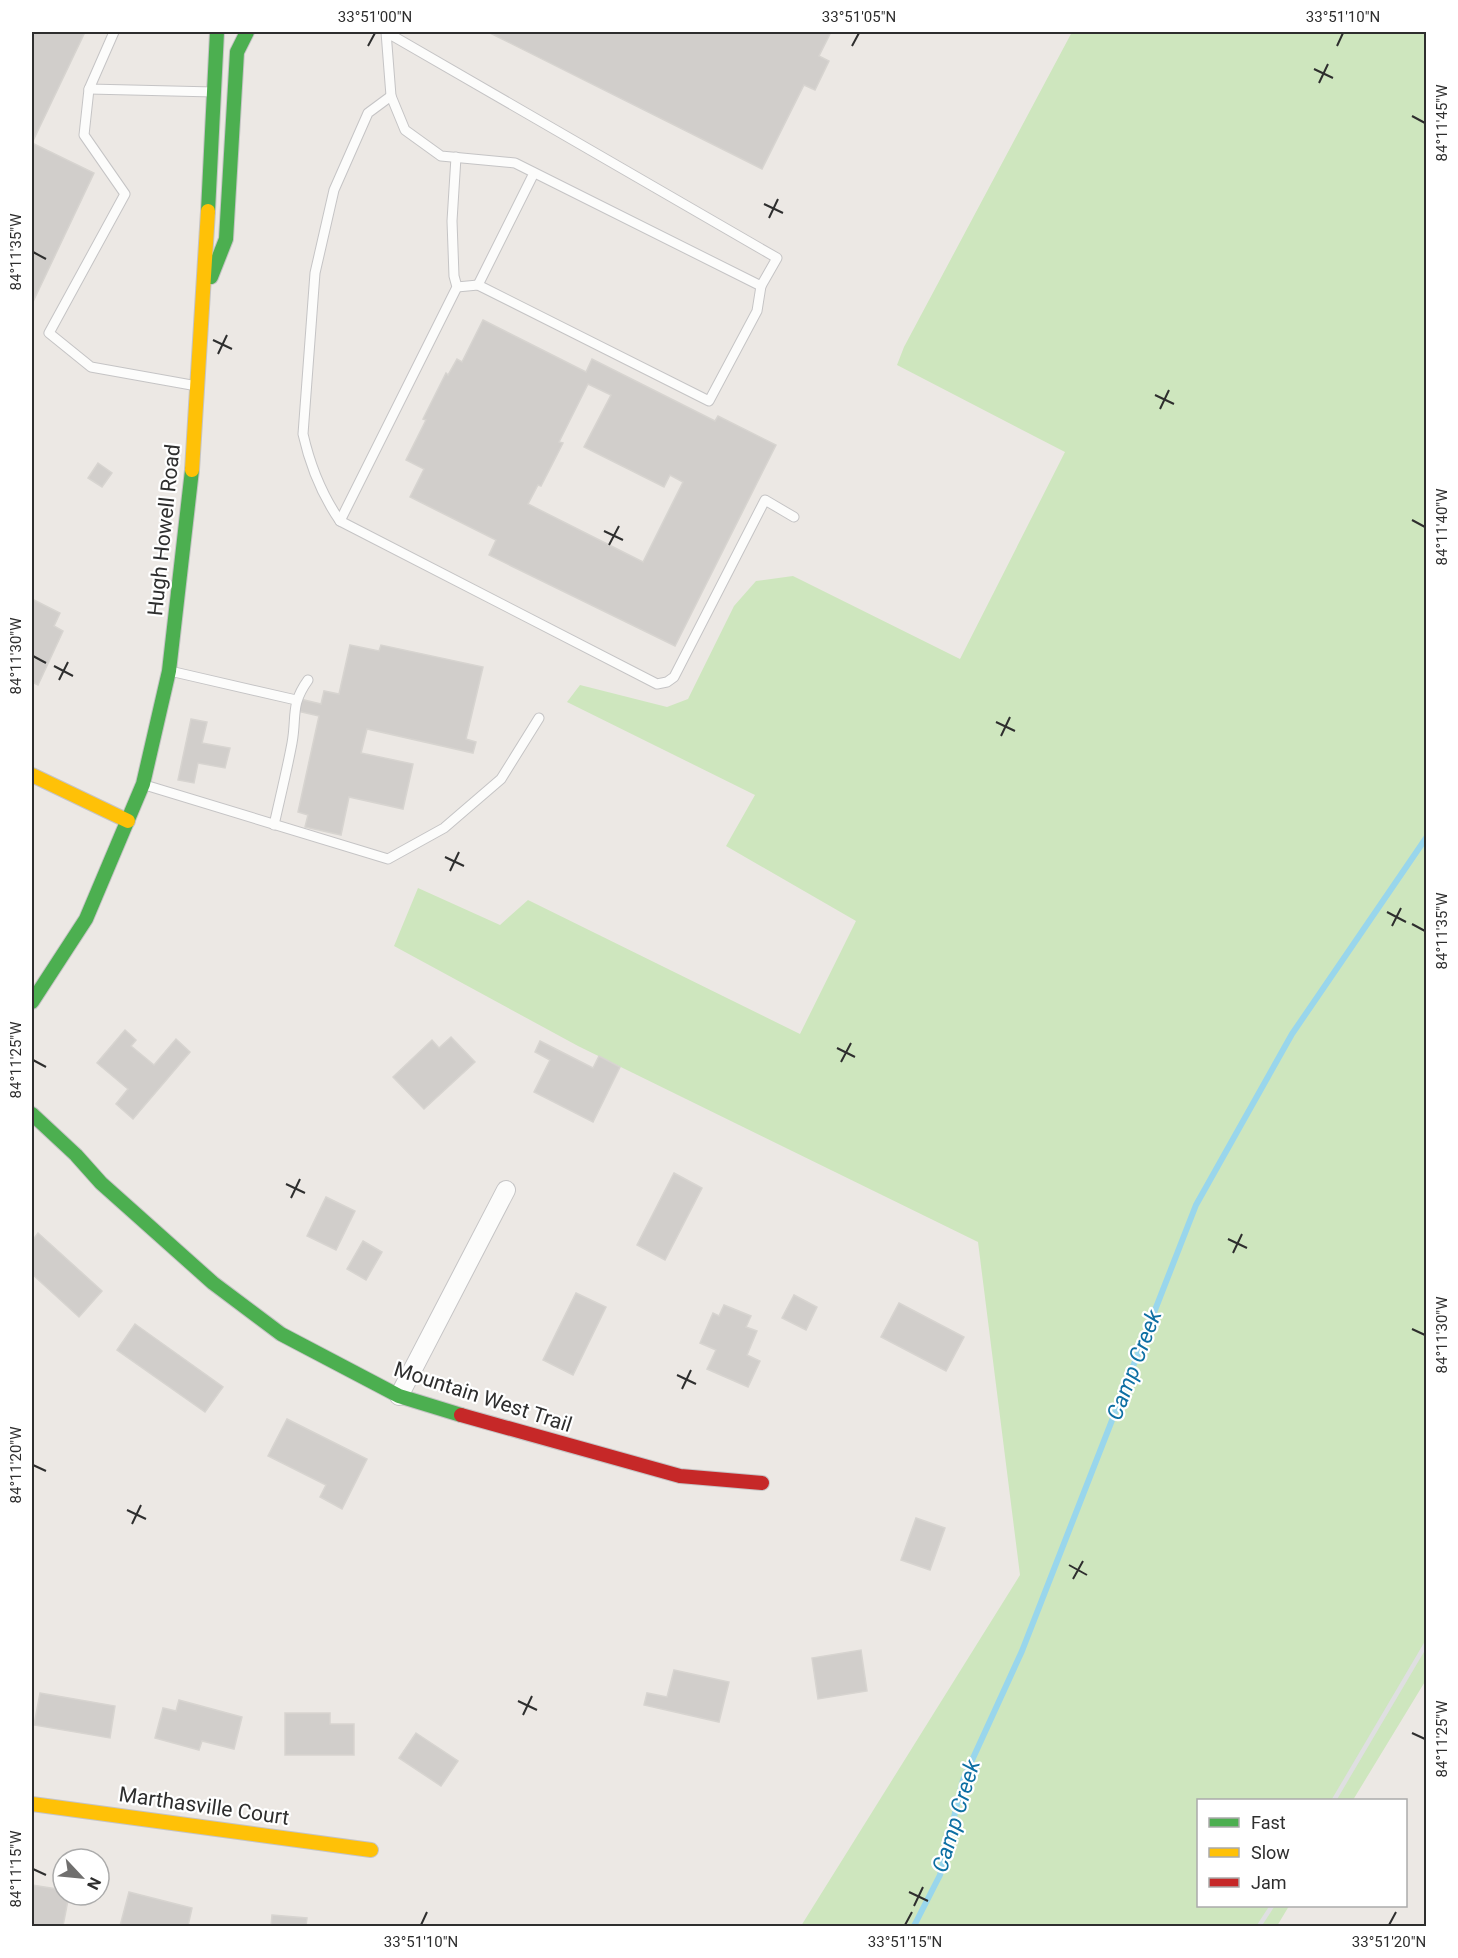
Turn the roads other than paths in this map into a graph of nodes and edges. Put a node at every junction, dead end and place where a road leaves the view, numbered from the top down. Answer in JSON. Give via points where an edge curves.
{"nodes":[{"id":1,"x":114,"y":32,"type":"edge"},
{"id":2,"x":217,"y":32,"type":"edge"},
{"id":3,"x":247,"y":32,"type":"edge"},
{"id":4,"x":386,"y":32,"type":"edge"},
{"id":5,"x":89,"y":89,"type":"junction"},
{"id":6,"x":214,"y":92,"type":"junction"},
{"id":7,"x":391,"y":96,"type":"junction"},
{"id":8,"x":456,"y":157,"type":"junction"},
{"id":9,"x":534,"y":173,"type":"junction"},
{"id":10,"x":478,"y":285,"type":"junction"},
{"id":11,"x":761,"y":286,"type":"junction"},
{"id":12,"x":458,"y":287,"type":"junction"},
{"id":13,"x":203,"y":296,"type":"junction"},
{"id":14,"x":199,"y":386,"type":"junction"},
{"id":15,"x":794,"y":517,"type":"dead end"},
{"id":16,"x":340,"y":521,"type":"junction"},
{"id":17,"x":169,"y":671,"type":"junction"},
{"id":18,"x":308,"y":680,"type":"dead end"},
{"id":19,"x":296,"y":700,"type":"junction"},
{"id":20,"x":539,"y":718,"type":"dead end"},
{"id":21,"x":32,"y":775,"type":"edge"},
{"id":22,"x":143,"y":784,"type":"junction"},
{"id":23,"x":128,"y":821,"type":"junction"},
{"id":24,"x":274,"y":825,"type":"junction"},
{"id":25,"x":32,"y":1002,"type":"edge"},
{"id":26,"x":32,"y":1114,"type":"edge"},
{"id":27,"x":506,"y":1190,"type":"dead end"},
{"id":28,"x":399,"y":1396,"type":"junction"},
{"id":29,"x":762,"y":1483,"type":"dead end"},
{"id":30,"x":32,"y":1804,"type":"edge"},
{"id":31,"x":371,"y":1850,"type":"dead end"}],
"edges":[{"from":1,"to":5,"type":"lane"},
{"from":2,"to":6,"type":"street","name":"Hugh Howell Road"},
{"from":3,"to":13,"type":"street","via":[[237,52],[226,239]]},
{"from":4,"to":7,"type":"lane"},
{"from":4,"to":11,"type":"lane","via":[[777,258]]},
{"from":5,"to":6,"type":"lane"},
{"from":5,"to":14,"type":"lane","via":[[84,135],[125,194],[49,333],[91,367]]},
{"from":6,"to":13,"type":"street","name":"Hugh Howell Road"},
{"from":7,"to":8,"type":"lane","via":[[405,130],[441,156]]},
{"from":7,"to":16,"type":"lane","via":[[368,113],[347,159],[334,190],[315,273],[303,434],[328,505]]},
{"from":8,"to":9,"type":"lane","via":[[515,163]]},
{"from":8,"to":12,"type":"lane","via":[[453,221],[454,276]]},
{"from":9,"to":10,"type":"lane"},
{"from":9,"to":11,"type":"lane"},
{"from":10,"to":11,"type":"lane","via":[[709,401],[757,311]]},
{"from":10,"to":12,"type":"lane"},
{"from":12,"to":16,"type":"lane"},
{"from":13,"to":14,"type":"street","name":"Hugh Howell Road"},
{"from":14,"to":17,"type":"street","name":"Hugh Howell Road"},
{"from":15,"to":16,"type":"lane","via":[[765,500],[674,677],[657,684]]},
{"from":17,"to":19,"type":"lane"},
{"from":17,"to":22,"type":"street","name":"Hugh Howell Road"},
{"from":18,"to":19,"type":"lane"},
{"from":19,"to":24,"type":"lane","via":[[293,739]]},
{"from":20,"to":24,"type":"lane","via":[[501,778],[444,828],[388,859]]},
{"from":21,"to":23,"type":"street"},
{"from":22,"to":23,"type":"street","name":"Hugh Howell Road"},
{"from":22,"to":24,"type":"lane"},
{"from":23,"to":25,"type":"street","name":"Hugh Howell Road","via":[[86,919]]},
{"from":26,"to":28,"type":"street","name":"Mountain West Trail","via":[[101,1183],[213,1283],[282,1334]]},
{"from":27,"to":28,"type":"street"},
{"from":28,"to":29,"type":"street","name":"Mountain West Trail","via":[[517,1433],[680,1476]]},
{"from":30,"to":31,"type":"street","name":"Marthasville Court"}]}
